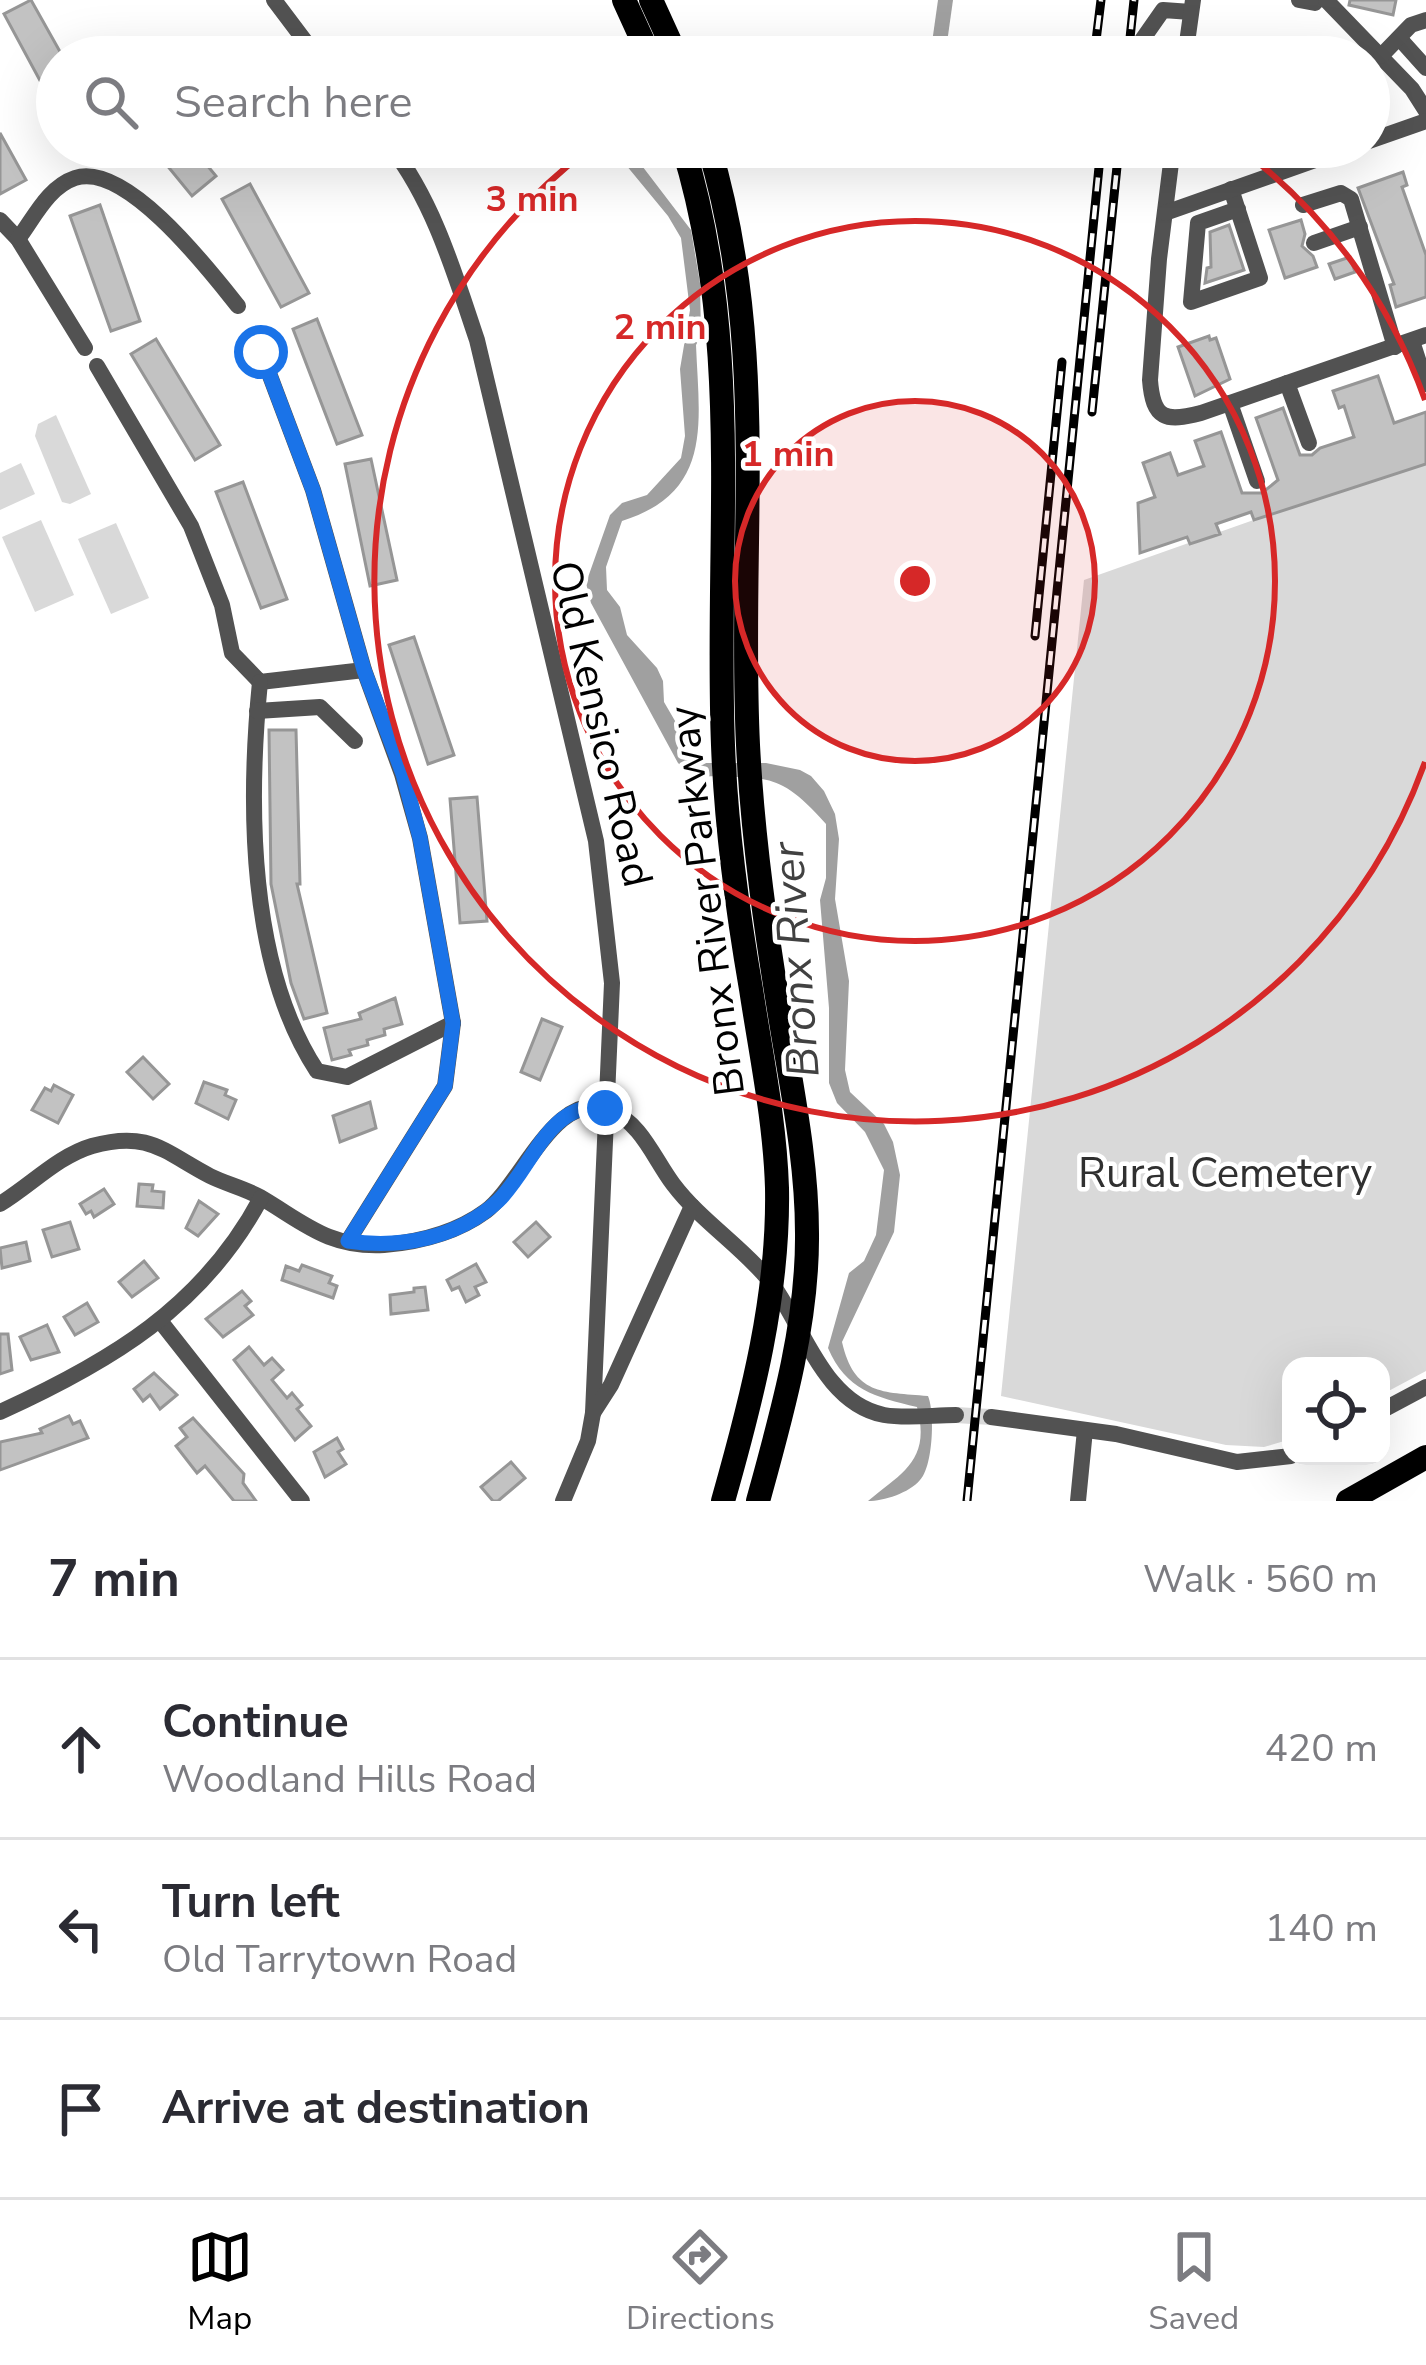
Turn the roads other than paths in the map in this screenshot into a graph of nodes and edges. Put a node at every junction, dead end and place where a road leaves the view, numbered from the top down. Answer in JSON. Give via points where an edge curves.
{"nodes":[{"id":1,"x":274,"y":0,"type":"edge"},
{"id":2,"x":624,"y":0,"type":"edge"},
{"id":3,"x":651,"y":0,"type":"edge"},
{"id":4,"x":1299,"y":0,"type":"edge"},
{"id":5,"x":1316,"y":0,"type":"edge"},
{"id":6,"x":1326,"y":0,"type":"edge"},
{"id":7,"x":1192,"y":6,"type":"edge"},
{"id":8,"x":1426,"y":20,"type":"edge"},
{"id":9,"x":301,"y":36,"type":"edge"},
{"id":10,"x":640,"y":36,"type":"edge"},
{"id":11,"x":667,"y":36,"type":"edge"},
{"id":12,"x":1146,"y":36,"type":"edge"},
{"id":13,"x":1188,"y":36,"type":"edge"},
{"id":14,"x":1361,"y":36,"type":"edge"},
{"id":15,"x":1400,"y":40,"type":"junction"},
{"id":16,"x":1390,"y":48,"type":"edge"},
{"id":17,"x":1390,"y":66,"type":"edge"},
{"id":18,"x":1426,"y":68,"type":"edge"},
{"id":19,"x":1426,"y":112,"type":"edge"},
{"id":20,"x":1426,"y":121,"type":"edge"},
{"id":21,"x":1390,"y":134,"type":"edge"},
{"id":22,"x":404,"y":168,"type":"edge"},
{"id":23,"x":688,"y":168,"type":"edge"},
{"id":24,"x":714,"y":168,"type":"edge"},
{"id":25,"x":1170,"y":168,"type":"edge"},
{"id":26,"x":1292,"y":168,"type":"edge"},
{"id":27,"x":1231,"y":189,"type":"junction"},
{"id":28,"x":1303,"y":205,"type":"dead end"},
{"id":29,"x":1238,"y":209,"type":"junction"},
{"id":30,"x":1165,"y":213,"type":"junction"},
{"id":31,"x":0,"y":220,"type":"edge"},
{"id":32,"x":1360,"y":227,"type":"junction"},
{"id":33,"x":18,"y":239,"type":"junction"},
{"id":34,"x":1314,"y":243,"type":"dead end"},
{"id":35,"x":238,"y":306,"type":"dead end"},
{"id":36,"x":1411,"y":341,"type":"edge"},
{"id":37,"x":85,"y":348,"type":"dead end"},
{"id":38,"x":261,"y":352,"type":"dead end"},
{"id":39,"x":97,"y":366,"type":"dead end"},
{"id":40,"x":1288,"y":383,"type":"junction"},
{"id":41,"x":1426,"y":384,"type":"edge"},
{"id":42,"x":1230,"y":403,"type":"junction"},
{"id":43,"x":1309,"y":443,"type":"dead end"},
{"id":44,"x":1257,"y":481,"type":"dead end"},
{"id":45,"x":364,"y":670,"type":"junction"},
{"id":46,"x":310,"y":676,"type":"junction"},
{"id":47,"x":260,"y":682,"type":"junction"},
{"id":48,"x":320,"y":707,"type":"junction"},
{"id":49,"x":257,"y":711,"type":"junction"},
{"id":50,"x":355,"y":741,"type":"dead end"},
{"id":51,"x":736,"y":752,"type":"junction"},
{"id":52,"x":739,"y":790,"type":"junction"},
{"id":53,"x":453,"y":1023,"type":"junction"},
{"id":54,"x":605,"y":1108,"type":"junction"},
{"id":55,"x":261,"y":1198,"type":"junction"},
{"id":56,"x":0,"y":1204,"type":"edge"},
{"id":57,"x":692,"y":1206,"type":"junction"},
{"id":58,"x":348,"y":1241,"type":"junction"},
{"id":59,"x":772,"y":1284,"type":"junction"},
{"id":60,"x":160,"y":1322,"type":"junction"},
{"id":61,"x":800,"y":1326,"type":"junction"},
{"id":62,"x":1426,"y":1387,"type":"edge"},
{"id":63,"x":1390,"y":1406,"type":"edge"},
{"id":64,"x":0,"y":1412,"type":"edge"},
{"id":65,"x":592,"y":1414,"type":"junction"},
{"id":66,"x":948,"y":1415,"type":"tunnel mouth"},
{"id":67,"x":992,"y":1417,"type":"tunnel mouth"},
{"id":68,"x":1085,"y":1430,"type":"junction"},
{"id":69,"x":1426,"y":1456,"type":"edge"},
{"id":70,"x":1282,"y":1457,"type":"edge"},
{"id":71,"x":302,"y":1501,"type":"edge"},
{"id":72,"x":563,"y":1501,"type":"edge"},
{"id":73,"x":723,"y":1501,"type":"edge"},
{"id":74,"x":758,"y":1501,"type":"edge"},
{"id":75,"x":1078,"y":1501,"type":"edge"},
{"id":76,"x":1348,"y":1501,"type":"edge"}],
"edges":[{"from":1,"to":9,"type":"street"},
{"from":2,"to":10,"type":"highway"},
{"from":3,"to":11,"type":"highway"},
{"from":4,"to":5,"type":"street"},
{"from":6,"to":14,"type":"street"},
{"from":7,"to":12,"type":"street","via":[[1163,10]]},
{"from":7,"to":13,"type":"street"},
{"from":8,"to":15,"type":"street"},
{"from":15,"to":16,"type":"street"},
{"from":15,"to":18,"type":"street"},
{"from":17,"to":19,"type":"street"},
{"from":20,"to":21,"type":"street"},
{"from":22,"to":54,"type":"street","name":"Old Kensico Road","via":[[452,263],[477,340],[596,841],[612,983]]},
{"from":23,"to":51,"type":"highway","name":"Bronx River Parkway","via":[[722,347],[720,635]]},
{"from":24,"to":51,"type":"highway","name":"Bronx River Parkway","via":[[735,250],[748,359]]},
{"from":25,"to":30,"type":"street"},
{"from":26,"to":27,"type":"street"},
{"from":27,"to":29,"type":"street"},
{"from":27,"to":30,"type":"street"},
{"from":28,"to":32,"type":"street","via":[[1341,193]]},
{"from":29,"to":29,"type":"street","via":[[1261,278],[1191,302],[1198,224]]},
{"from":30,"to":42,"type":"street","via":[[1151,397],[1159,412],[1181,418]]},
{"from":31,"to":33,"type":"street"},
{"from":32,"to":34,"type":"street"},
{"from":32,"to":36,"type":"street"},
{"from":33,"to":35,"type":"street","via":[[54,189],[94,176],[155,212]]},
{"from":33,"to":37,"type":"street"},
{"from":36,"to":40,"type":"street"},
{"from":36,"to":41,"type":"street"},
{"from":38,"to":45,"type":"street","via":[[313,490]]},
{"from":39,"to":47,"type":"street","via":[[191,526],[232,653]]},
{"from":40,"to":42,"type":"street"},
{"from":40,"to":43,"type":"street"},
{"from":42,"to":44,"type":"street"},
{"from":45,"to":46,"type":"street"},
{"from":45,"to":53,"type":"street","via":[[420,838]]},
{"from":46,"to":47,"type":"street"},
{"from":46,"to":48,"type":"street"},
{"from":47,"to":49,"type":"street"},
{"from":48,"to":49,"type":"street"},
{"from":48,"to":50,"type":"street"},
{"from":49,"to":53,"type":"street","via":[[252,761],[261,906],[296,1039],[317,1071],[347,1076]]},
{"from":51,"to":52,"type":"highway","name":"Bronx River Parkway"},
{"from":52,"to":59,"type":"highway","name":"Bronx River Parkway","via":[[739,911],[774,1142]]},
{"from":52,"to":61,"type":"highway","name":"Bronx River Parkway","via":[[805,1180]]},
{"from":53,"to":58,"type":"street","via":[[445,1086]]},
{"from":54,"to":57,"type":"street","via":[[628,1120]]},
{"from":54,"to":58,"type":"street","via":[[562,1117],[511,1186],[466,1223],[396,1244]]},
{"from":54,"to":65,"type":"street","name":"Old Kensico Road"},
{"from":55,"to":56,"type":"street","via":[[170,1150],[125,1142],[71,1155]]},
{"from":55,"to":58,"type":"street","via":[[310,1230]]},
{"from":55,"to":60,"type":"street","via":[[214,1271]]},
{"from":57,"to":59,"type":"street"},
{"from":57,"to":65,"type":"street","name":"Old Kensico Road"},
{"from":59,"to":61,"type":"street"},
{"from":59,"to":73,"type":"highway","name":"Bronx River Parkway"},
{"from":60,"to":64,"type":"street"},
{"from":60,"to":71,"type":"street"},
{"from":61,"to":66,"type":"street","via":[[815,1359],[875,1413]]},
{"from":61,"to":74,"type":"highway","name":"Bronx River Parkway"},
{"from":62,"to":63,"type":"street"},
{"from":65,"to":72,"type":"street","name":"Old Kensico Road"},
{"from":67,"to":68,"type":"street"},
{"from":68,"to":70,"type":"street","via":[[1237,1462]]},
{"from":68,"to":75,"type":"street"},
{"from":69,"to":76,"type":"highway"}]}
